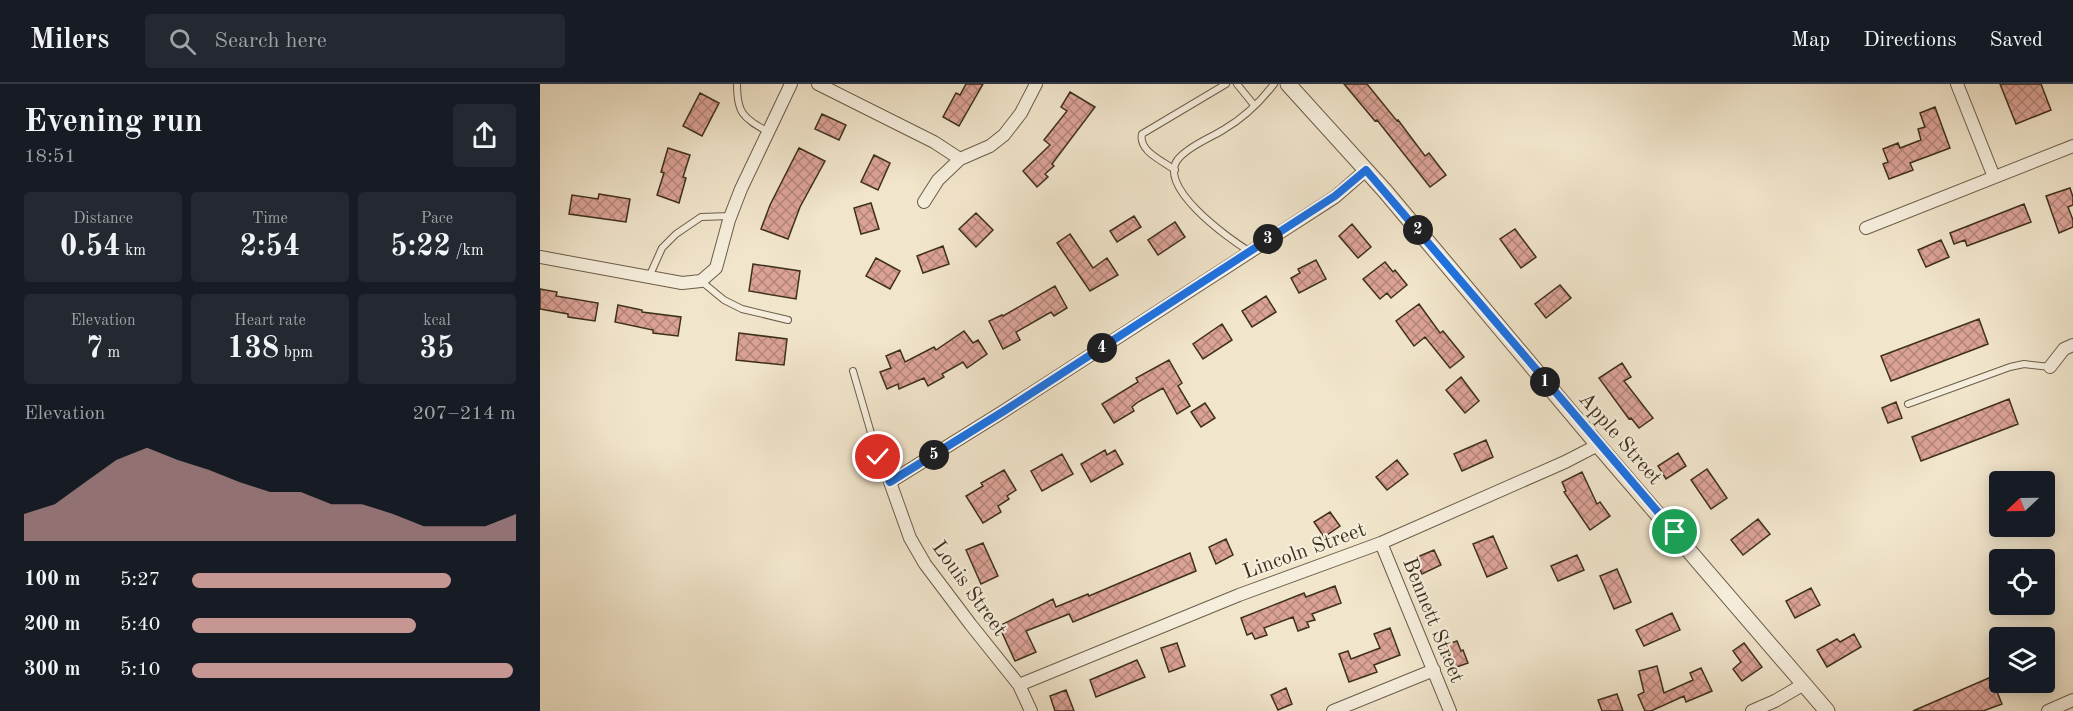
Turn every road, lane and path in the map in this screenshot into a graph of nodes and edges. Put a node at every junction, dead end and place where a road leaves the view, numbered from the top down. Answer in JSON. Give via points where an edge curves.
{"nodes":[{"id":1,"x":737,"y":84,"type":"edge"},
{"id":2,"x":791,"y":84,"type":"edge"},
{"id":3,"x":818,"y":84,"type":"edge"},
{"id":4,"x":1036,"y":84,"type":"edge"},
{"id":5,"x":1226,"y":84,"type":"edge"},
{"id":6,"x":1238,"y":84,"type":"edge"},
{"id":7,"x":1274,"y":84,"type":"edge"},
{"id":8,"x":1288,"y":84,"type":"edge"},
{"id":9,"x":1957,"y":84,"type":"edge"},
{"id":10,"x":1254,"y":105,"type":"junction"},
{"id":11,"x":768,"y":132,"type":"junction"},
{"id":12,"x":2073,"y":146,"type":"edge"},
{"id":13,"x":960,"y":159,"type":"junction"},
{"id":14,"x":1175,"y":170,"type":"junction"},
{"id":15,"x":1366,"y":170,"type":"junction"},
{"id":16,"x":1994,"y":177,"type":"junction"},
{"id":17,"x":924,"y":202,"type":"dead end"},
{"id":18,"x":730,"y":216,"type":"junction"},
{"id":19,"x":1866,"y":228,"type":"dead end"},
{"id":20,"x":1249,"y":251,"type":"junction"},
{"id":21,"x":540,"y":257,"type":"edge"},
{"id":22,"x":649,"y":277,"type":"junction"},
{"id":23,"x":696,"y":282,"type":"junction"},
{"id":24,"x":788,"y":320,"type":"dead end"},
{"id":25,"x":2073,"y":345,"type":"edge"},
{"id":26,"x":2050,"y":367,"type":"joint"},
{"id":27,"x":853,"y":371,"type":"dead end"},
{"id":28,"x":1908,"y":404,"type":"dead end"},
{"id":29,"x":1598,"y":445,"type":"junction"},
{"id":30,"x":890,"y":482,"type":"junction"},
{"id":31,"x":1381,"y":543,"type":"junction"},
{"id":32,"x":1434,"y":670,"type":"junction"},
{"id":33,"x":1804,"y":684,"type":"junction"},
{"id":34,"x":1019,"y":685,"type":"junction"},
{"id":35,"x":2073,"y":700,"type":"edge"},
{"id":36,"x":1030,"y":711,"type":"edge"},
{"id":37,"x":1333,"y":711,"type":"edge"},
{"id":38,"x":1450,"y":711,"type":"edge"},
{"id":39,"x":1752,"y":711,"type":"edge"},
{"id":40,"x":1827,"y":711,"type":"edge"},
{"id":41,"x":2048,"y":711,"type":"edge"}],
"edges":[{"from":1,"to":11,"type":"lane","via":[[737,100],[746,119]]},
{"from":2,"to":11,"type":"street"},
{"from":3,"to":13,"type":"street"},
{"from":4,"to":13,"type":"street","via":[[1004,135]]},
{"from":5,"to":14,"type":"lane","via":[[1142,134],[1143,147]]},
{"from":6,"to":10,"type":"lane"},
{"from":7,"to":10,"type":"lane"},
{"from":8,"to":15,"type":"street","name":"Apple Street"},
{"from":9,"to":16,"type":"street"},
{"from":10,"to":14,"type":"lane","via":[[1227,128],[1180,156]]},
{"from":11,"to":18,"type":"street"},
{"from":12,"to":16,"type":"street"},
{"from":13,"to":17,"type":"street","via":[[938,180]]},
{"from":14,"to":20,"type":"lane","via":[[1184,197]]},
{"from":15,"to":20,"type":"street","via":[[1335,196]]},
{"from":15,"to":29,"type":"street","name":"Apple Street"},
{"from":16,"to":19,"type":"street"},
{"from":18,"to":22,"type":"lane","via":[[701,217],[676,234],[662,248]]},
{"from":18,"to":23,"type":"street","via":[[716,268]]},
{"from":20,"to":30,"type":"street"},
{"from":21,"to":22,"type":"street"},
{"from":22,"to":23,"type":"street"},
{"from":23,"to":24,"type":"lane","via":[[742,309]]},
{"from":25,"to":26,"type":"street","via":[[2064,349]]},
{"from":26,"to":28,"type":"lane","via":[[2010,367]]},
{"from":27,"to":30,"type":"lane","via":[[878,457]]},
{"from":29,"to":31,"type":"street","name":"Lincoln Street"},
{"from":29,"to":33,"type":"street","name":"Apple Street"},
{"from":30,"to":34,"type":"street","name":"Louis Street","via":[[910,538],[925,564]]},
{"from":31,"to":32,"type":"street","name":"Bennett Street"},
{"from":31,"to":34,"type":"street","name":"Lincoln Street","via":[[1239,595]]},
{"from":32,"to":37,"type":"street"},
{"from":32,"to":38,"type":"street","name":"Bennett Street"},
{"from":33,"to":39,"type":"street"},
{"from":33,"to":40,"type":"street","name":"Apple Street"},
{"from":34,"to":36,"type":"street","name":"Louis Street"},
{"from":35,"to":41,"type":"street"}]}
